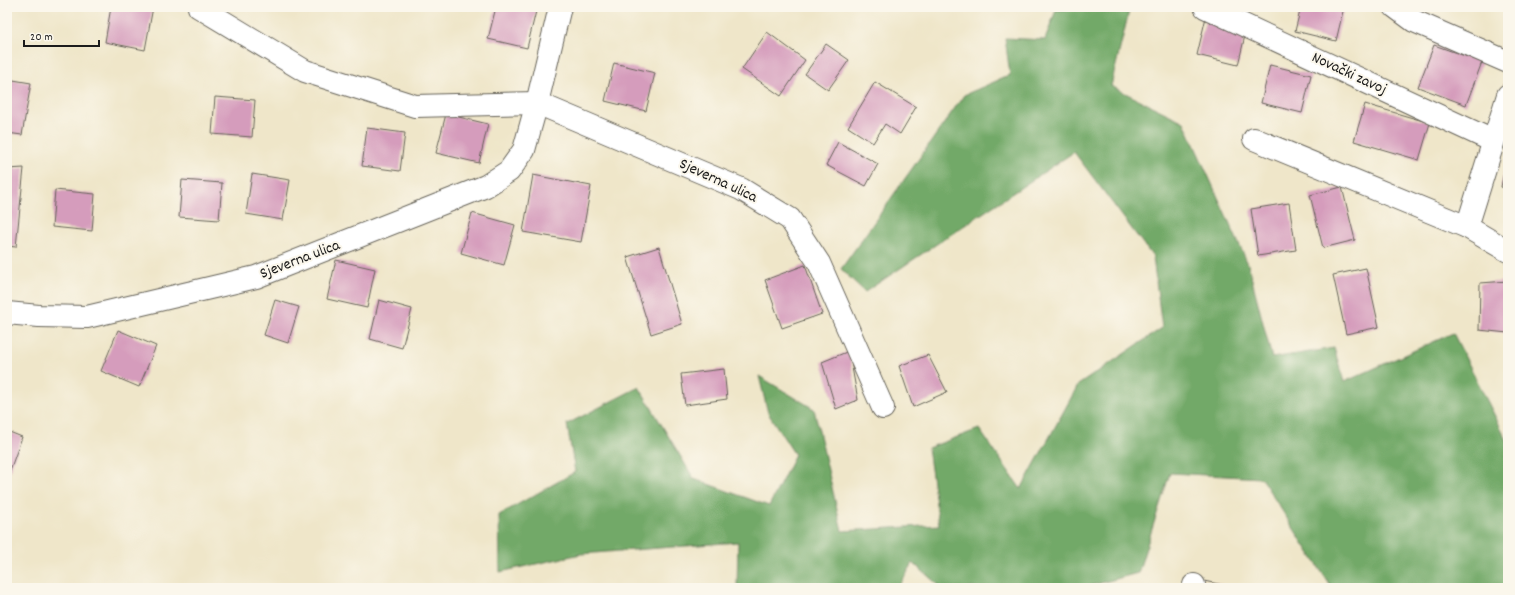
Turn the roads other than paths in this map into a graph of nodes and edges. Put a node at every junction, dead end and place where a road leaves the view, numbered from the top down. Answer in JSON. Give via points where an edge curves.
{"nodes":[{"id":1,"x":199,"y":7,"type":"edge"},
{"id":2,"x":560,"y":7,"type":"edge"},
{"id":3,"x":1204,"y":7,"type":"edge"},
{"id":4,"x":1395,"y":7,"type":"edge"},
{"id":5,"x":1508,"y":62,"type":"edge"},
{"id":6,"x":1508,"y":95,"type":"edge"},
{"id":7,"x":537,"y":103,"type":"junction"},
{"id":8,"x":1254,"y":139,"type":"dead end"},
{"id":9,"x":1493,"y":140,"type":"junction"},
{"id":10,"x":1467,"y":227,"type":"junction"},
{"id":11,"x":1508,"y":251,"type":"edge"},
{"id":12,"x":7,"y":313,"type":"edge"},
{"id":13,"x":883,"y":408,"type":"dead end"}],
"edges":[{"from":1,"to":7,"type":"street","name":"Sjeverna ulica","via":[[305,71],[415,106]]},
{"from":2,"to":7,"type":"street","name":"Sjeverna ulica"},
{"from":3,"to":9,"type":"street","name":"Novački zavoj"},
{"from":4,"to":5,"type":"street","via":[[1414,21]]},
{"from":6,"to":9,"type":"street"},
{"from":7,"to":12,"type":"street","name":"Sjeverna ulica","via":[[524,150],[509,171],[486,186],[256,277],[87,317]]},
{"from":7,"to":13,"type":"street","name":"Sjeverna ulica","via":[[742,189],[790,219],[819,263]]},
{"from":8,"to":10,"type":"street"},
{"from":9,"to":10,"type":"street"},
{"from":10,"to":11,"type":"street"}]}
